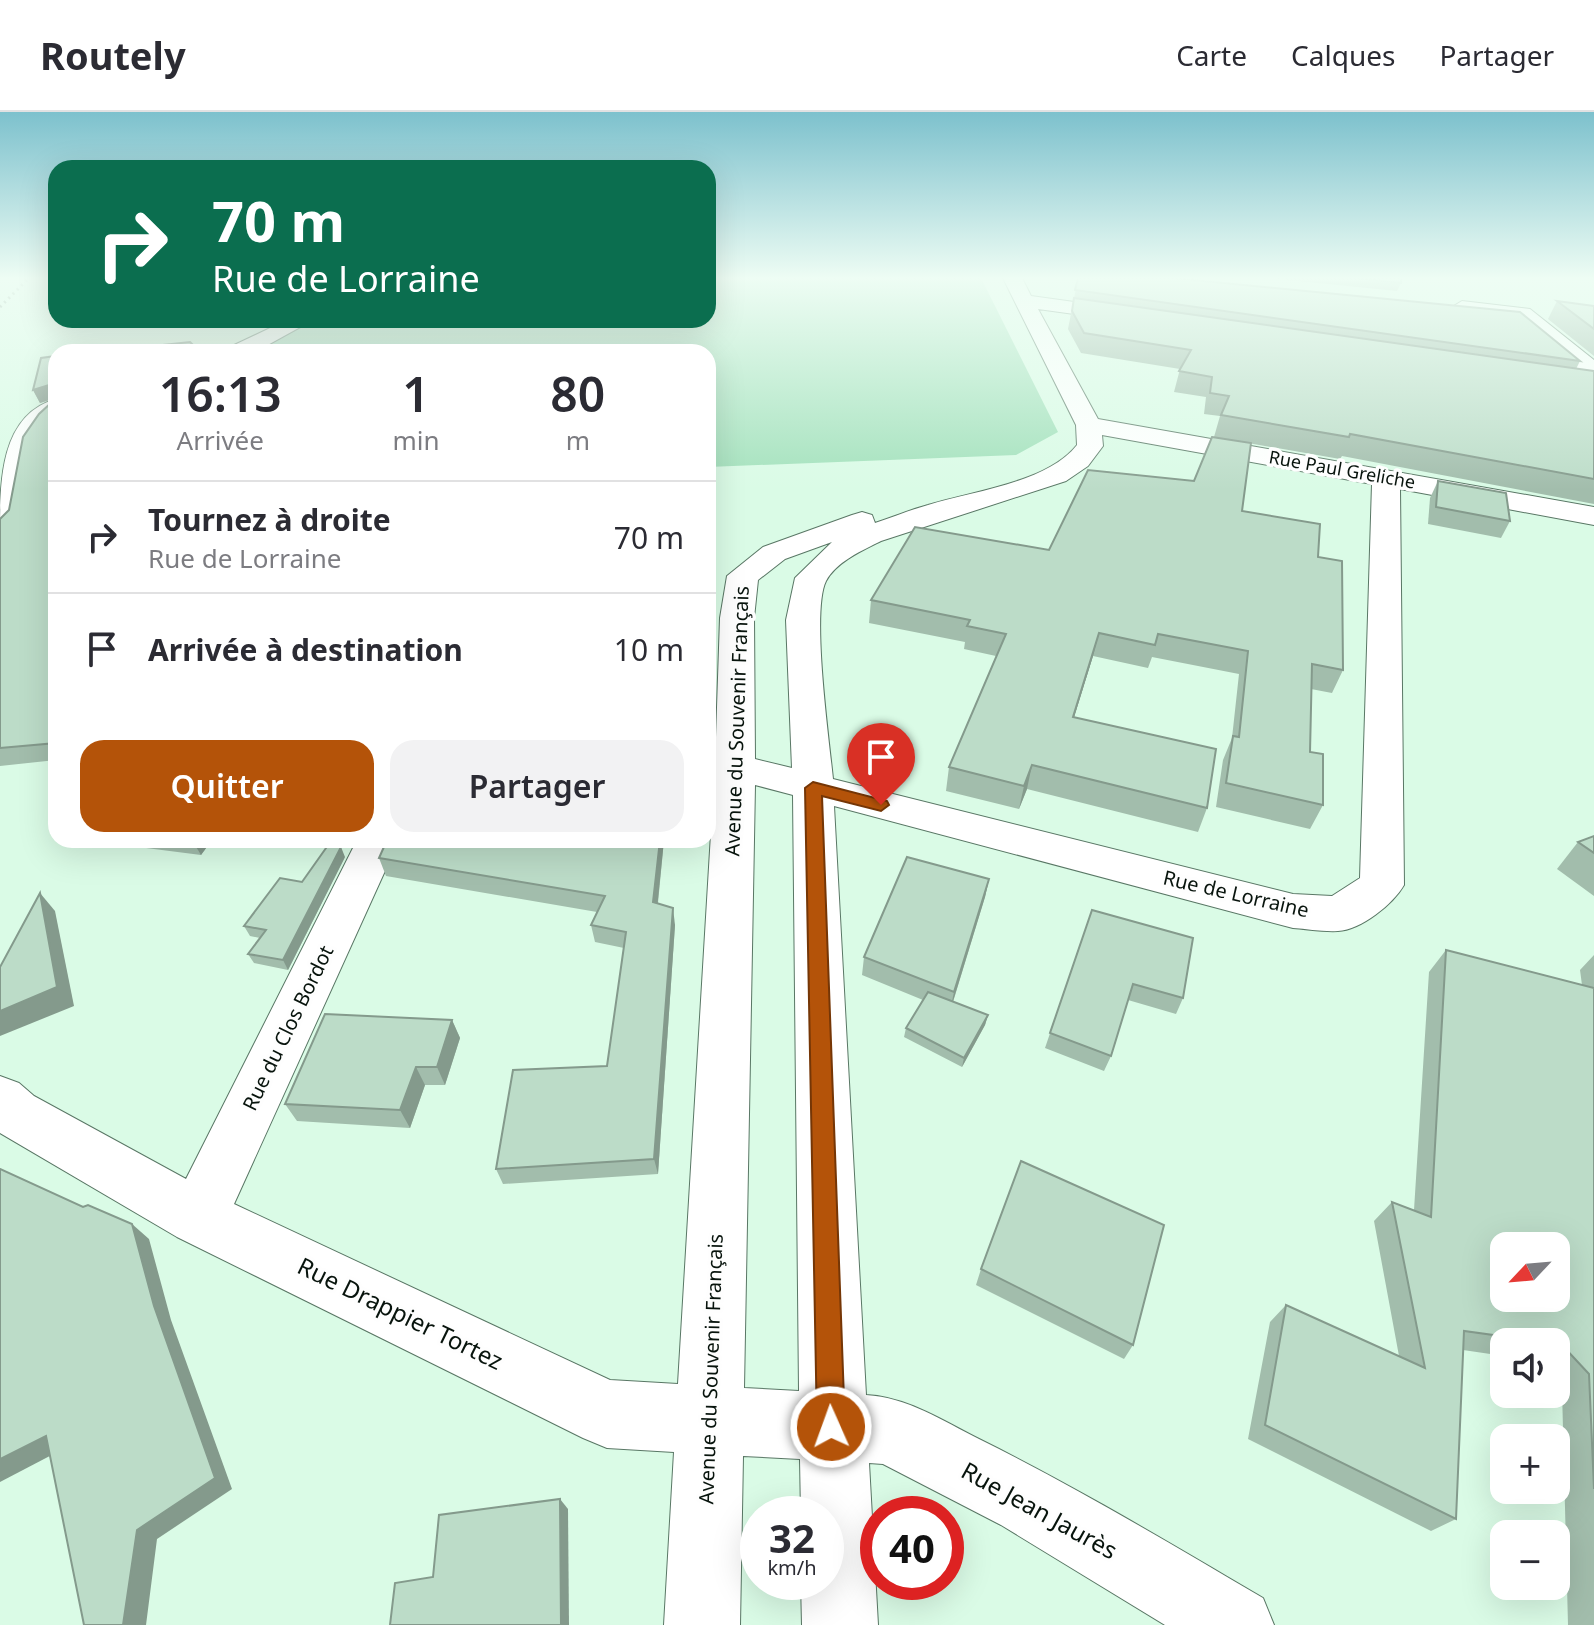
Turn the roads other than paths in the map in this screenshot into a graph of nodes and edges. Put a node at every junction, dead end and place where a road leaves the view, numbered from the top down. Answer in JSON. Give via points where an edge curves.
{"nodes":[{"id":1,"x":1048,"y":349,"type":"edge"},
{"id":2,"x":1559,"y":349,"type":"edge"},
{"id":3,"x":1589,"y":378,"type":"edge"},
{"id":4,"x":48,"y":409,"type":"edge"},
{"id":5,"x":1089,"y":425,"type":"junction"},
{"id":6,"x":1386,"y":478,"type":"junction"},
{"id":7,"x":1594,"y":516,"type":"edge"},
{"id":8,"x":0,"y":525,"type":"edge"},
{"id":9,"x":735,"y":767,"type":"junction"},
{"id":10,"x":813,"y":788,"type":"junction"},
{"id":11,"x":374,"y":848,"type":"edge"},
{"id":12,"x":0,"y":1100,"type":"edge"},
{"id":13,"x":198,"y":1217,"type":"junction"},
{"id":14,"x":709,"y":1419,"type":"junction"},
{"id":15,"x":831,"y":1427,"type":"junction"},
{"id":16,"x":702,"y":1625,"type":"edge"},
{"id":17,"x":840,"y":1625,"type":"edge"},
{"id":18,"x":1236,"y":1625,"type":"edge"}],
"edges":[{"from":1,"to":5,"type":"street"},
{"from":2,"to":3,"type":"street"},
{"from":4,"to":8,"type":"street","via":[[17,439]]},
{"from":5,"to":6,"type":"street","name":"Rue Paul Greliche"},
{"from":5,"to":9,"type":"street","name":"Avenue du Souvenir Français","via":[[1058,453],[1006,478],[916,501],[825,533],[774,553],[743,576],[737,618]]},
{"from":5,"to":10,"type":"street","via":[[1090,446],[1056,475],[870,535],[843,548],[811,578],[803,620]]},
{"from":6,"to":7,"type":"street","name":"Rue Paul Greliche"},
{"from":6,"to":10,"type":"street","name":"Rue de Lorraine","via":[[1382,885],[1340,914],[1293,911]]},
{"from":9,"to":10,"type":"street","name":"Rue de Lorraine"},
{"from":9,"to":14,"type":"street","name":"Avenue du Souvenir Français"},
{"from":10,"to":15,"type":"street"},
{"from":11,"to":13,"type":"street","name":"Rue du Clos Bordot"},
{"from":12,"to":13,"type":"street","name":"Rue Drappier Tortez"},
{"from":13,"to":14,"type":"street","name":"Rue Drappier Tortez","via":[[607,1414]]},
{"from":14,"to":15,"type":"street","name":"Rue Drappier Tortez"},
{"from":14,"to":16,"type":"street","name":"Avenue du Souvenir Français"},
{"from":15,"to":17,"type":"street"},
{"from":15,"to":18,"type":"street","name":"Rue Jean Jaurès","via":[[889,1430],[1026,1500]]}]}
